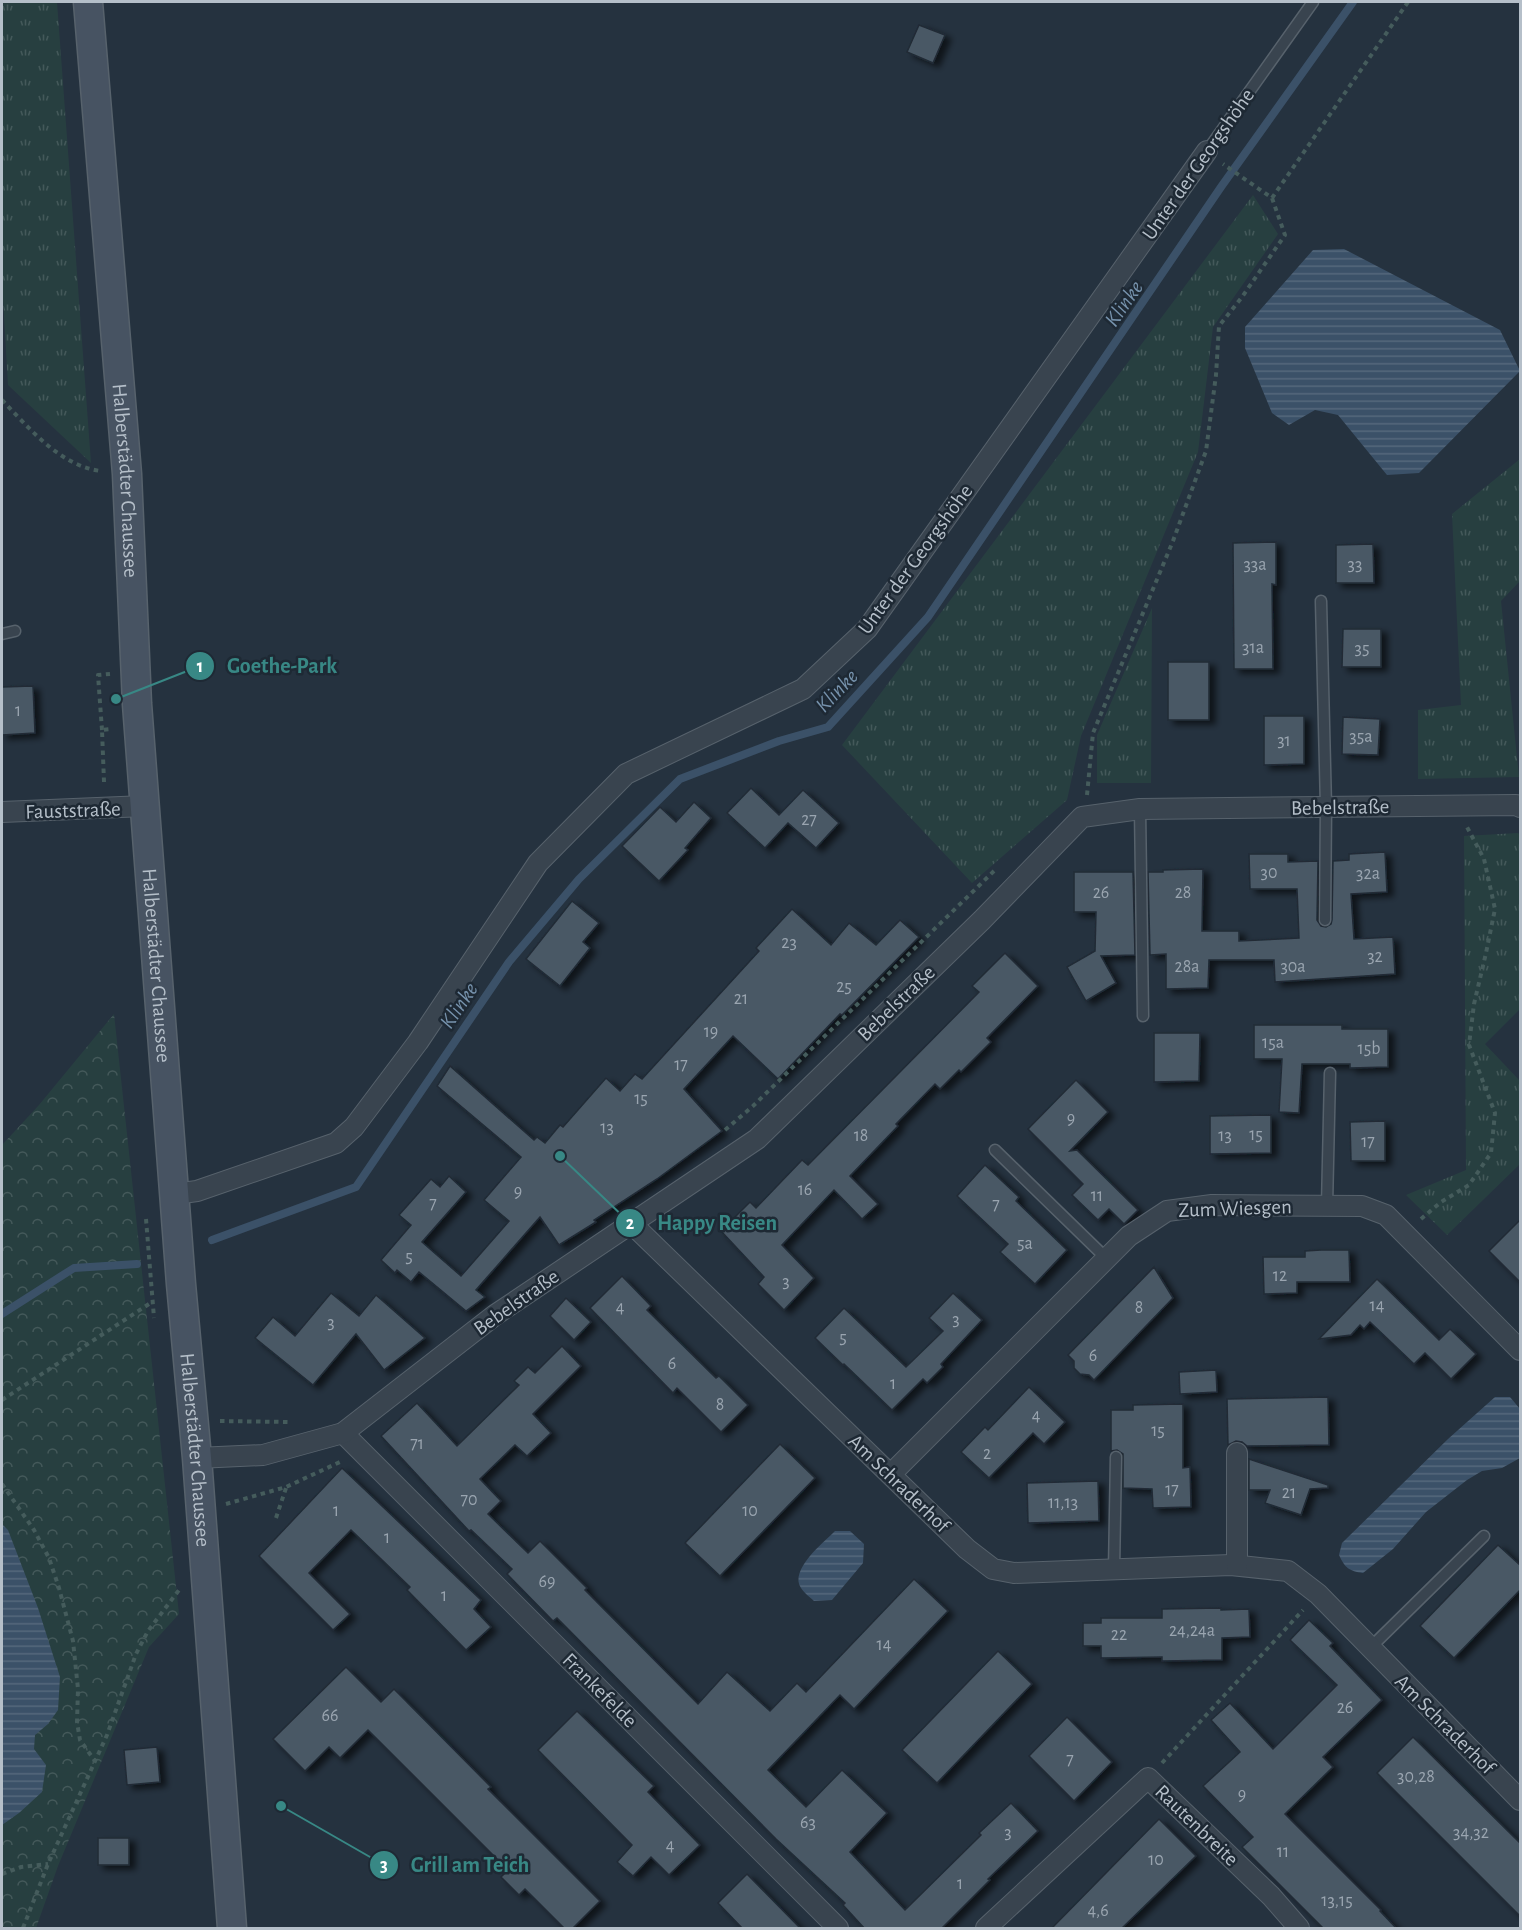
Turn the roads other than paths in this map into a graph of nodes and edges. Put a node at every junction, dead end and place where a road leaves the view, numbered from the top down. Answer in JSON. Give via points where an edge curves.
{"nodes":[{"id":1,"x":88,"y":2,"type":"edge"},
{"id":2,"x":1313,"y":2,"type":"edge"},
{"id":3,"x":1214,"y":158,"type":"joint"},
{"id":4,"x":1321,"y":602,"type":"dead end"},
{"id":5,"x":15,"y":631,"type":"dead end"},
{"id":6,"x":2,"y":634,"type":"edge"},
{"id":7,"x":145,"y":806,"type":"junction"},
{"id":8,"x":1326,"y":807,"type":"junction"},
{"id":9,"x":1521,"y":807,"type":"edge"},
{"id":10,"x":1140,"y":809,"type":"junction"},
{"id":11,"x":2,"y":812,"type":"edge"},
{"id":12,"x":1325,"y":920,"type":"dead end"},
{"id":13,"x":1143,"y":1016,"type":"dead end"},
{"id":14,"x":1330,"y":1073,"type":"dead end"},
{"id":15,"x":995,"y":1150,"type":"dead end"},
{"id":16,"x":175,"y":1194,"type":"junction"},
{"id":17,"x":1327,"y":1206,"type":"junction"},
{"id":18,"x":632,"y":1224,"type":"junction"},
{"id":19,"x":1106,"y":1258,"type":"junction"},
{"id":20,"x":1521,"y":1350,"type":"edge"},
{"id":21,"x":343,"y":1433,"type":"junction"},
{"id":22,"x":1237,"y":1453,"type":"dead end"},
{"id":23,"x":1116,"y":1457,"type":"dead end"},
{"id":24,"x":197,"y":1458,"type":"junction"},
{"id":25,"x":891,"y":1474,"type":"junction"},
{"id":26,"x":1484,"y":1536,"type":"dead end"},
{"id":27,"x":1237,"y":1565,"type":"junction"},
{"id":28,"x":1114,"y":1570,"type":"junction"},
{"id":29,"x":1370,"y":1648,"type":"junction"},
{"id":30,"x":1521,"y":1800,"type":"edge"},
{"id":31,"x":232,"y":1929,"type":"edge"},
{"id":32,"x":838,"y":1929,"type":"edge"},
{"id":33,"x":986,"y":1929,"type":"edge"},
{"id":34,"x":1299,"y":1929,"type":"edge"}],
"edges":[{"from":1,"to":7,"type":"main road","name":"Halberstädter Chaussee","via":[[127,474]]},
{"from":2,"to":3,"type":"lane","name":"Unter der Georgshöhe"},
{"from":3,"to":16,"type":"street","name":"Unter der Georgshöhe","via":[[867,629],[803,689],[626,774],[538,863],[418,1042],[354,1127],[336,1143],[197,1191]]},
{"from":4,"to":8,"type":"lane"},
{"from":5,"to":6,"type":"lane"},
{"from":7,"to":11,"type":"street","name":"Fauststraße"},
{"from":7,"to":16,"type":"main road","name":"Halberstädter Chaussee"},
{"from":8,"to":9,"type":"street","name":"Bebelstraße"},
{"from":8,"to":10,"type":"street","name":"Bebelstraße"},
{"from":8,"to":12,"type":"lane"},
{"from":10,"to":13,"type":"lane"},
{"from":10,"to":18,"type":"street","name":"Bebelstraße","via":[[1082,817],[757,1139]]},
{"from":14,"to":17,"type":"lane"},
{"from":15,"to":19,"type":"lane"},
{"from":16,"to":24,"type":"main road","name":"Halberstädter Chaussee"},
{"from":17,"to":19,"type":"street","name":"Zum Wiesgen","via":[[1212,1205],[1167,1211],[1128,1236]]},
{"from":17,"to":20,"type":"street","name":"Zum Wiesgen","via":[[1362,1206],[1386,1215]]},
{"from":18,"to":21,"type":"street","name":"Bebelstraße","via":[[495,1315]]},
{"from":18,"to":25,"type":"street","name":"Am Schraderhof"},
{"from":19,"to":25,"type":"street","name":"Zum Wiesgen"},
{"from":21,"to":24,"type":"street","via":[[263,1455]]},
{"from":21,"to":32,"type":"street","name":"Frankefelde"},
{"from":22,"to":27,"type":"street"},
{"from":23,"to":28,"type":"lane"},
{"from":24,"to":31,"type":"main road","name":"Halberstädter Chaussee"},
{"from":25,"to":28,"type":"street","name":"Am Schraderhof","via":[[967,1549],[993,1569],[1014,1573]]},
{"from":26,"to":29,"type":"lane"},
{"from":27,"to":28,"type":"street","name":"Am Schraderhof"},
{"from":27,"to":29,"type":"street","name":"Am Schraderhof","via":[[1288,1571],[1318,1594]]},
{"from":29,"to":30,"type":"street","name":"Am Schraderhof"},
{"from":33,"to":34,"type":"street","name":"Rautenbreite","via":[[1148,1778],[1271,1896]]}]}
